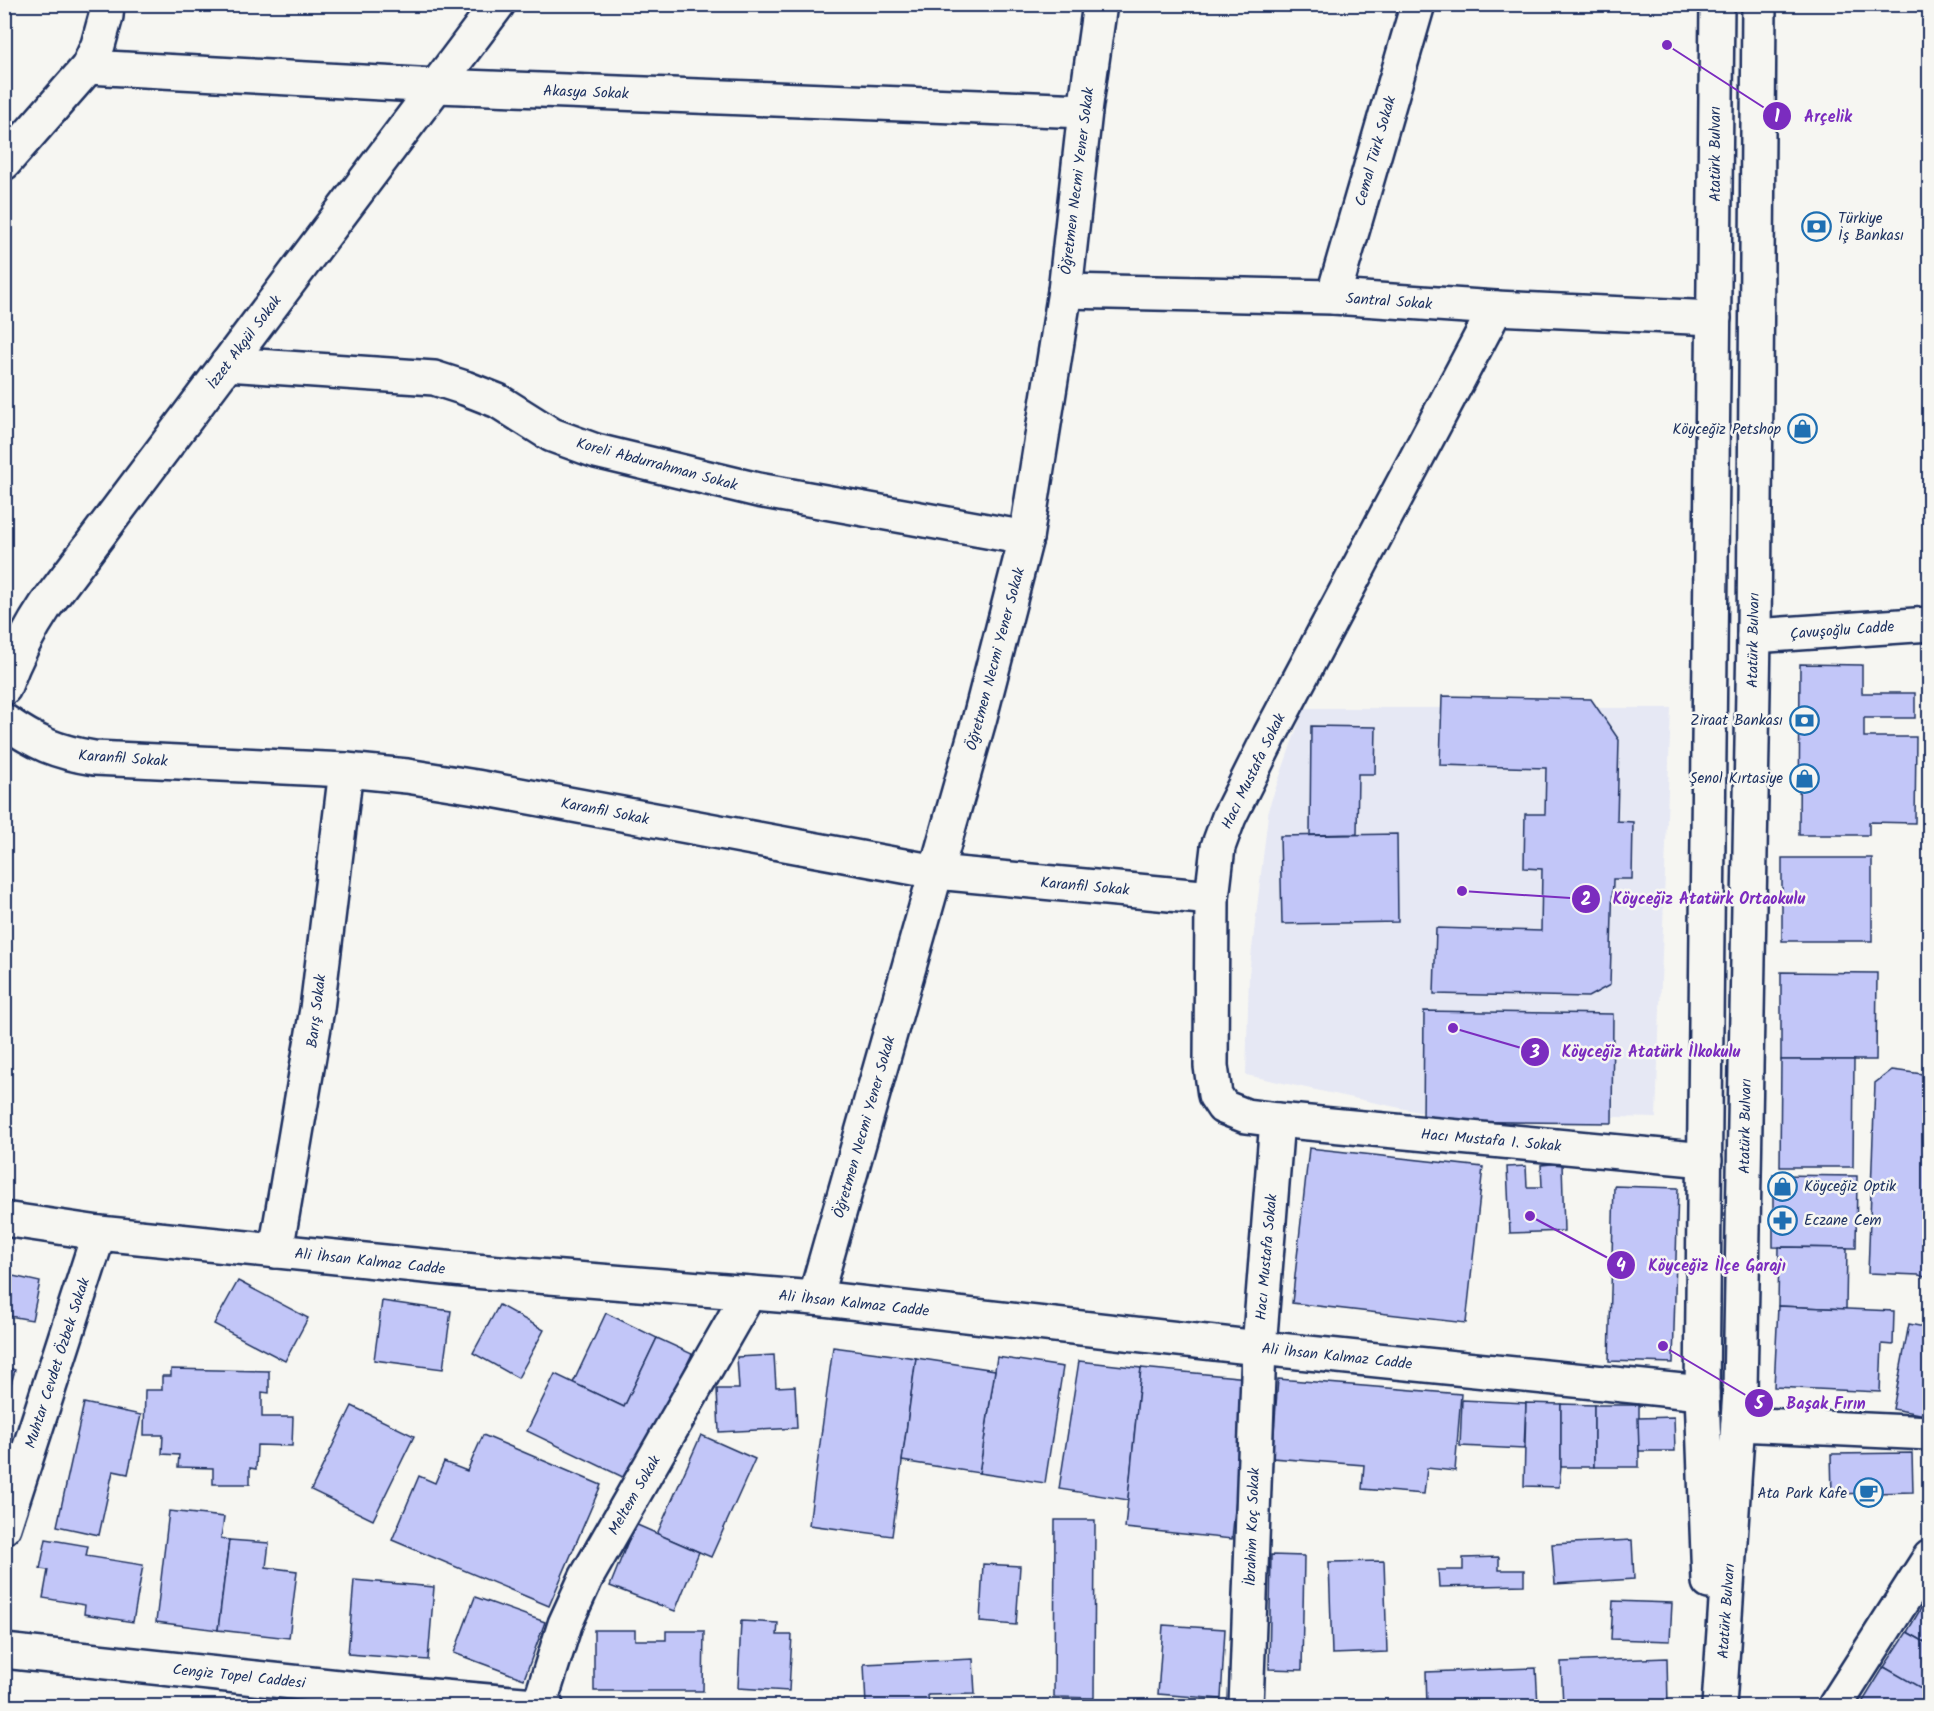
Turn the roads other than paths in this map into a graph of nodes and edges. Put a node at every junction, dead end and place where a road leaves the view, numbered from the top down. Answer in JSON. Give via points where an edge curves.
{"nodes":[{"id":1,"x":107,"y":4,"type":"edge"},
{"id":2,"x":498,"y":4,"type":"edge"},
{"id":3,"x":1100,"y":4,"type":"edge"},
{"id":4,"x":1418,"y":4,"type":"edge"},
{"id":5,"x":1716,"y":4,"type":"edge"},
{"id":6,"x":1759,"y":4,"type":"edge"},
{"id":7,"x":88,"y":67,"type":"junction"},
{"id":8,"x":437,"y":86,"type":"junction"},
{"id":9,"x":1085,"y":111,"type":"junction"},
{"id":10,"x":4,"y":163,"type":"edge"},
{"id":11,"x":1065,"y":291,"type":"junction"},
{"id":12,"x":1333,"y":297,"type":"junction"},
{"id":13,"x":1496,"y":308,"type":"junction"},
{"id":14,"x":1714,"y":318,"type":"junction"},
{"id":15,"x":227,"y":364,"type":"junction"},
{"id":16,"x":1026,"y":538,"type":"junction"},
{"id":17,"x":1929,"y":624,"type":"edge"},
{"id":18,"x":1754,"y":636,"type":"junction"},
{"id":19,"x":4,"y":688,"type":"edge"},
{"id":20,"x":4,"y":721,"type":"edge"},
{"id":21,"x":346,"y":770,"type":"junction"},
{"id":22,"x":936,"y":873,"type":"junction"},
{"id":23,"x":1212,"y":898,"type":"junction"},
{"id":24,"x":1277,"y":1120,"type":"junction"},
{"id":25,"x":1705,"y":1160,"type":"junction"},
{"id":26,"x":4,"y":1220,"type":"edge"},
{"id":27,"x":99,"y":1233,"type":"junction"},
{"id":28,"x":276,"y":1251,"type":"junction"},
{"id":29,"x":749,"y":1293,"type":"junction"},
{"id":30,"x":815,"y":1298,"type":"junction"},
{"id":31,"x":1258,"y":1348,"type":"junction"},
{"id":32,"x":1702,"y":1393,"type":"junction"},
{"id":33,"x":1738,"y":1424,"type":"junction"},
{"id":34,"x":1929,"y":1432,"type":"edge"},
{"id":35,"x":4,"y":1527,"type":"edge"},
{"id":36,"x":1929,"y":1557,"type":"edge"},
{"id":37,"x":4,"y":1651,"type":"edge"},
{"id":38,"x":538,"y":1706,"type":"edge"},
{"id":39,"x":546,"y":1707,"type":"edge"},
{"id":40,"x":1246,"y":1707,"type":"edge"},
{"id":41,"x":1714,"y":1707,"type":"edge"},
{"id":42,"x":1719,"y":1707,"type":"edge"},
{"id":43,"x":1835,"y":1707,"type":"edge"}],
"edges":[{"from":1,"to":7,"type":"street","via":[[98,45]]},
{"from":2,"to":8,"type":"street","name":"İzzet Akgül Sokak"},
{"from":3,"to":9,"type":"street","name":"Öğretmen Necmi Yener Sokak"},
{"from":4,"to":12,"type":"street","name":"Cemal Türk Sokak"},
{"from":5,"to":14,"type":"street","name":"Atatürk Bulvarı"},
{"from":6,"to":18,"type":"street","name":"Atatürk Bulvarı"},
{"from":7,"to":8,"type":"street","name":"Akasya Sokak"},
{"from":7,"to":10,"type":"street"},
{"from":8,"to":9,"type":"street","name":"Akasya Sokak"},
{"from":8,"to":15,"type":"street","name":"İzzet Akgül Sokak"},
{"from":9,"to":11,"type":"street","name":"Öğretmen Necmi Yener Sokak"},
{"from":11,"to":12,"type":"street","name":"Santral Sokak"},
{"from":11,"to":16,"type":"street","name":"Öğretmen Necmi Yener Sokak"},
{"from":12,"to":13,"type":"street","name":"Santral Sokak"},
{"from":13,"to":14,"type":"street","name":"Santral Sokak"},
{"from":13,"to":23,"type":"street","name":"Hacı Mustafa Sokak","via":[[1229,817],[1218,847]]},
{"from":14,"to":25,"type":"street","name":"Atatürk Bulvarı"},
{"from":15,"to":16,"type":"street","name":"Koreli Abdurrahman Sokak","via":[[434,378],[498,401],[552,435],[596,452],[758,490]]},
{"from":15,"to":19,"type":"street","name":"İzzet Akgül Sokak","via":[[46,605],[25,636]]},
{"from":16,"to":22,"type":"street","name":"Öğretmen Necmi Yener Sokak"},
{"from":17,"to":18,"type":"street","name":"Çavuşoğlu Cadde"},
{"from":18,"to":33,"type":"street","name":"Atatürk Bulvarı"},
{"from":20,"to":21,"type":"street","name":"Karanfil Sokak","via":[[44,746],[94,758]]},
{"from":21,"to":22,"type":"street","name":"Karanfil Sokak","via":[[476,787]]},
{"from":21,"to":28,"type":"street","name":"Barış Sokak","via":[[317,1009]]},
{"from":22,"to":23,"type":"street","name":"Karanfil Sokak"},
{"from":22,"to":30,"type":"street","name":"Öğretmen Necmi Yener Sokak"},
{"from":23,"to":24,"type":"street","name":"Hacı Mustafa Sokak","via":[[1211,1066],[1215,1095],[1230,1110]]},
{"from":24,"to":25,"type":"street","name":"Hacı Mustafa 1. Sokak"},
{"from":24,"to":31,"type":"street","name":"Hacı Mustafa Sokak"},
{"from":25,"to":32,"type":"street","name":"Atatürk Bulvarı"},
{"from":26,"to":27,"type":"street","name":"Ali İhsan Kalmaz Cadde"},
{"from":27,"to":28,"type":"street","name":"Ali İhsan Kalmaz Cadde"},
{"from":27,"to":35,"type":"street","name":"Muhtar Cevdet Özbek Sokak"},
{"from":28,"to":29,"type":"street","name":"Ali İhsan Kalmaz Cadde"},
{"from":29,"to":30,"type":"street","name":"Ali İhsan Kalmaz Cadde"},
{"from":29,"to":38,"type":"street","name":"Meltem Sokak","via":[[586,1578],[565,1624]]},
{"from":30,"to":31,"type":"street","name":"Ali İhsan Kalmaz Cadde"},
{"from":31,"to":32,"type":"street","name":"Ali İhsan Kalmaz Cadde"},
{"from":31,"to":40,"type":"street","name":"İbrahim Koç Sokak"},
{"from":32,"to":41,"type":"street","name":"Atatürk Bulvarı"},
{"from":33,"to":34,"type":"street"},
{"from":33,"to":42,"type":"street","name":"Atatürk Bulvarı"},
{"from":36,"to":43,"type":"street"},
{"from":37,"to":38,"type":"street","name":"Cengiz Topel Caddesi"},
{"from":38,"to":39,"type":"street","name":"Cengiz Topel Caddesi"}]}
